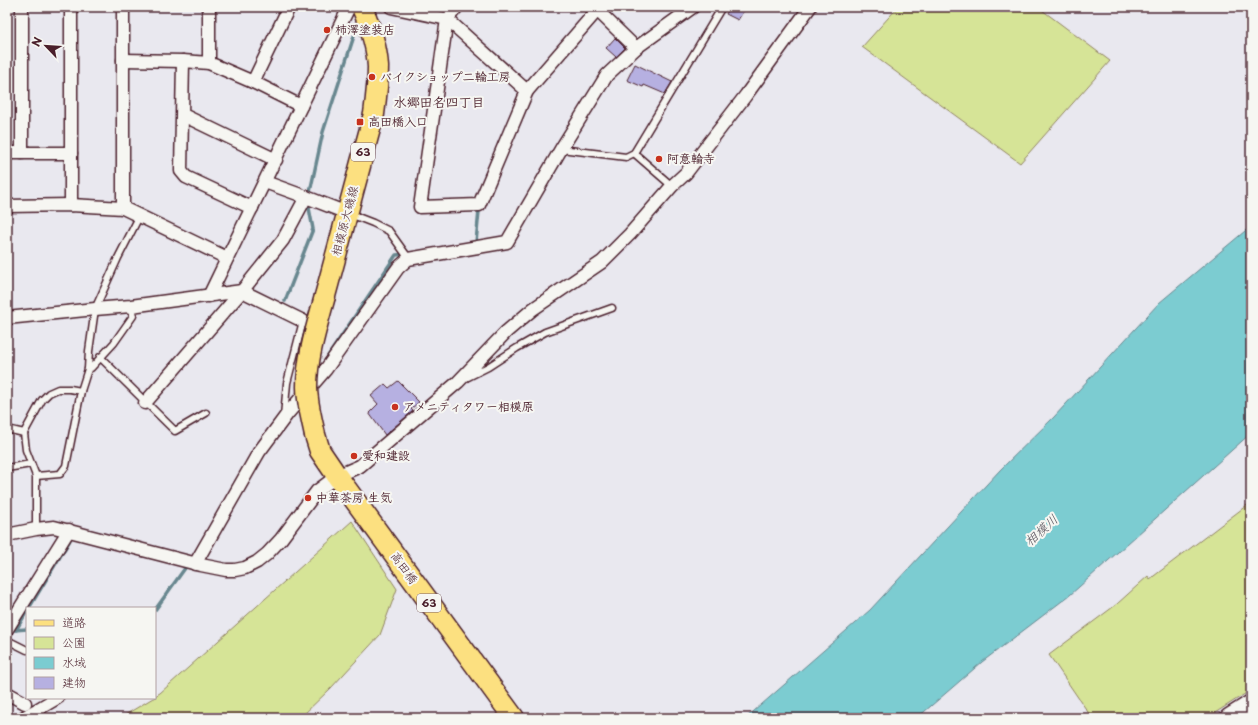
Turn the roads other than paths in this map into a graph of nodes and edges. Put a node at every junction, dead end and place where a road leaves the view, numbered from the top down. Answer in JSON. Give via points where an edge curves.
{"nodes":[{"id":1,"x":22,"y":7,"type":"edge"},
{"id":2,"x":71,"y":7,"type":"edge"},
{"id":3,"x":122,"y":7,"type":"edge"},
{"id":4,"x":197,"y":7,"type":"edge"},
{"id":5,"x":209,"y":7,"type":"edge"},
{"id":6,"x":289,"y":7,"type":"edge"},
{"id":7,"x":349,"y":7,"type":"edge"},
{"id":8,"x":362,"y":7,"type":"edge"},
{"id":9,"x":391,"y":7,"type":"edge"},
{"id":10,"x":457,"y":7,"type":"edge"},
{"id":11,"x":693,"y":7,"type":"edge"},
{"id":12,"x":722,"y":7,"type":"edge"},
{"id":13,"x":810,"y":7,"type":"edge"},
{"id":14,"x":599,"y":8,"type":"edge"},
{"id":15,"x":447,"y":19,"type":"junction"},
{"id":16,"x":636,"y":48,"type":"junction"},
{"id":17,"x":123,"y":60,"type":"junction"},
{"id":18,"x":183,"y":61,"type":"junction"},
{"id":19,"x":209,"y":63,"type":"junction"},
{"id":20,"x":253,"y":82,"type":"junction"},
{"id":21,"x":527,"y":91,"type":"junction"},
{"id":22,"x":301,"y":106,"type":"junction"},
{"id":23,"x":183,"y":115,"type":"junction"},
{"id":24,"x":561,"y":149,"type":"junction"},
{"id":25,"x":7,"y":153,"type":"edge"},
{"id":26,"x":22,"y":153,"type":"junction"},
{"id":27,"x":71,"y":153,"type":"junction"},
{"id":28,"x":634,"y":153,"type":"junction"},
{"id":29,"x":276,"y":160,"type":"junction"},
{"id":30,"x":265,"y":182,"type":"junction"},
{"id":31,"x":672,"y":186,"type":"junction"},
{"id":32,"x":306,"y":196,"type":"junction"},
{"id":33,"x":7,"y":206,"type":"edge"},
{"id":34,"x":71,"y":206,"type":"junction"},
{"id":35,"x":123,"y":208,"type":"junction"},
{"id":36,"x":252,"y":208,"type":"junction"},
{"id":37,"x":347,"y":213,"type":"junction"},
{"id":38,"x":140,"y":215,"type":"junction"},
{"id":39,"x":406,"y":254,"type":"junction"},
{"id":40,"x":227,"y":258,"type":"junction"},
{"id":41,"x":242,"y":292,"type":"junction"},
{"id":42,"x":209,"y":296,"type":"junction"},
{"id":43,"x":131,"y":306,"type":"junction"},
{"id":44,"x":612,"y":308,"type":"dead end"},
{"id":45,"x":95,"y":309,"type":"junction"},
{"id":46,"x":7,"y":318,"type":"edge"},
{"id":47,"x":303,"y":321,"type":"joint"},
{"id":48,"x":100,"y":357,"type":"junction"},
{"id":49,"x":88,"y":369,"type":"junction"},
{"id":50,"x":458,"y":382,"type":"junction"},
{"id":51,"x":81,"y":391,"type":"junction"},
{"id":52,"x":145,"y":403,"type":"junction"},
{"id":53,"x":206,"y":413,"type":"dead end"},
{"id":54,"x":283,"y":420,"type":"junction"},
{"id":55,"x":7,"y":430,"type":"edge"},
{"id":56,"x":24,"y":432,"type":"junction"},
{"id":57,"x":31,"y":464,"type":"junction"},
{"id":58,"x":7,"y":468,"type":"edge"},
{"id":59,"x":36,"y":476,"type":"junction"},
{"id":60,"x":341,"y":482,"type":"junction"},
{"id":61,"x":36,"y":529,"type":"junction"},
{"id":62,"x":69,"y":530,"type":"junction"},
{"id":63,"x":7,"y":535,"type":"edge"},
{"id":64,"x":195,"y":564,"type":"junction"},
{"id":65,"x":9,"y":626,"type":"edge"},
{"id":66,"x":7,"y":640,"type":"edge"},
{"id":67,"x":26,"y":650,"type":"edge"},
{"id":68,"x":7,"y":693,"type":"edge"},
{"id":69,"x":55,"y":699,"type":"edge"},
{"id":70,"x":25,"y":703,"type":"dead end"},
{"id":71,"x":1251,"y":704,"type":"edge"},
{"id":72,"x":23,"y":718,"type":"edge"},
{"id":73,"x":514,"y":718,"type":"edge"},
{"id":74,"x":1229,"y":718,"type":"edge"}],
"edges":[{"from":1,"to":26,"type":"street"},
{"from":2,"to":27,"type":"street"},
{"from":3,"to":17,"type":"street"},
{"from":4,"to":5,"type":"street"},
{"from":5,"to":19,"type":"street"},
{"from":6,"to":20,"type":"street"},
{"from":7,"to":22,"type":"street"},
{"from":8,"to":37,"type":"main road","name":"相模原大磯線","number":"63","via":[[372,37],[378,80],[374,114]]},
{"from":9,"to":15,"type":"street"},
{"from":10,"to":15,"type":"street"},
{"from":11,"to":16,"type":"street"},
{"from":12,"to":28,"type":"lane"},
{"from":13,"to":31,"type":"street","via":[[686,173]]},
{"from":14,"to":16,"type":"street"},
{"from":14,"to":21,"type":"street"},
{"from":15,"to":21,"type":"street"},
{"from":15,"to":21,"type":"street","via":[[420,208],[479,205]]},
{"from":16,"to":24,"type":"street","via":[[607,75]]},
{"from":17,"to":18,"type":"street"},
{"from":17,"to":35,"type":"street"},
{"from":18,"to":19,"type":"street"},
{"from":18,"to":23,"type":"street"},
{"from":19,"to":20,"type":"street"},
{"from":20,"to":22,"type":"street"},
{"from":22,"to":29,"type":"street"},
{"from":23,"to":29,"type":"street"},
{"from":23,"to":36,"type":"street","via":[[184,175]]},
{"from":24,"to":28,"type":"lane","via":[[626,157]]},
{"from":24,"to":39,"type":"street","via":[[507,242]]},
{"from":25,"to":26,"type":"street"},
{"from":26,"to":27,"type":"street"},
{"from":27,"to":34,"type":"street"},
{"from":28,"to":31,"type":"lane"},
{"from":29,"to":30,"type":"street"},
{"from":30,"to":32,"type":"street"},
{"from":30,"to":36,"type":"street"},
{"from":31,"to":50,"type":"street","via":[[602,262],[533,309],[506,332]]},
{"from":32,"to":37,"type":"street"},
{"from":32,"to":41,"type":"street","via":[[283,240]]},
{"from":33,"to":34,"type":"street"},
{"from":34,"to":35,"type":"street"},
{"from":35,"to":38,"type":"street"},
{"from":36,"to":40,"type":"street"},
{"from":37,"to":39,"type":"lane","via":[[389,231]]},
{"from":37,"to":60,"type":"main road","name":"相模原大磯線","number":"63","bridge":true,"via":[[315,331],[307,388],[309,409],[320,451]]},
{"from":38,"to":40,"type":"street"},
{"from":38,"to":45,"type":"lane"},
{"from":39,"to":54,"type":"street","via":[[326,369]]},
{"from":40,"to":42,"type":"street"},
{"from":41,"to":42,"type":"street"},
{"from":41,"to":47,"type":"street"},
{"from":41,"to":52,"type":"street"},
{"from":42,"to":43,"type":"street"},
{"from":43,"to":45,"type":"street"},
{"from":43,"to":48,"type":"lane","via":[[133,316],[114,343]]},
{"from":44,"to":50,"type":"lane","via":[[545,332]]},
{"from":45,"to":46,"type":"street"},
{"from":45,"to":49,"type":"lane"},
{"from":47,"to":54,"type":"lane","via":[[287,383]]},
{"from":48,"to":49,"type":"lane"},
{"from":48,"to":52,"type":"lane"},
{"from":49,"to":51,"type":"lane"},
{"from":50,"to":60,"type":"street"},
{"from":51,"to":56,"type":"lane","via":[[58,389],[49,393],[42,400]]},
{"from":51,"to":59,"type":"lane","via":[[66,466],[60,474]]},
{"from":52,"to":53,"type":"lane","via":[[175,431]]},
{"from":54,"to":64,"type":"street","via":[[259,452]]},
{"from":55,"to":56,"type":"lane"},
{"from":56,"to":57,"type":"lane"},
{"from":57,"to":58,"type":"lane"},
{"from":57,"to":59,"type":"lane"},
{"from":59,"to":61,"type":"lane"},
{"from":60,"to":64,"type":"street","via":[[316,491],[281,539],[256,562],[235,570]]},
{"from":60,"to":73,"type":"main road","name":"高田橋","number":"63"},
{"from":61,"to":62,"type":"street"},
{"from":61,"to":63,"type":"street"},
{"from":62,"to":64,"type":"street"},
{"from":62,"to":65,"type":"street"},
{"from":66,"to":67,"type":"lane"},
{"from":68,"to":70,"type":"street"},
{"from":69,"to":72,"type":"street"},
{"from":71,"to":74,"type":"main road"}]}
